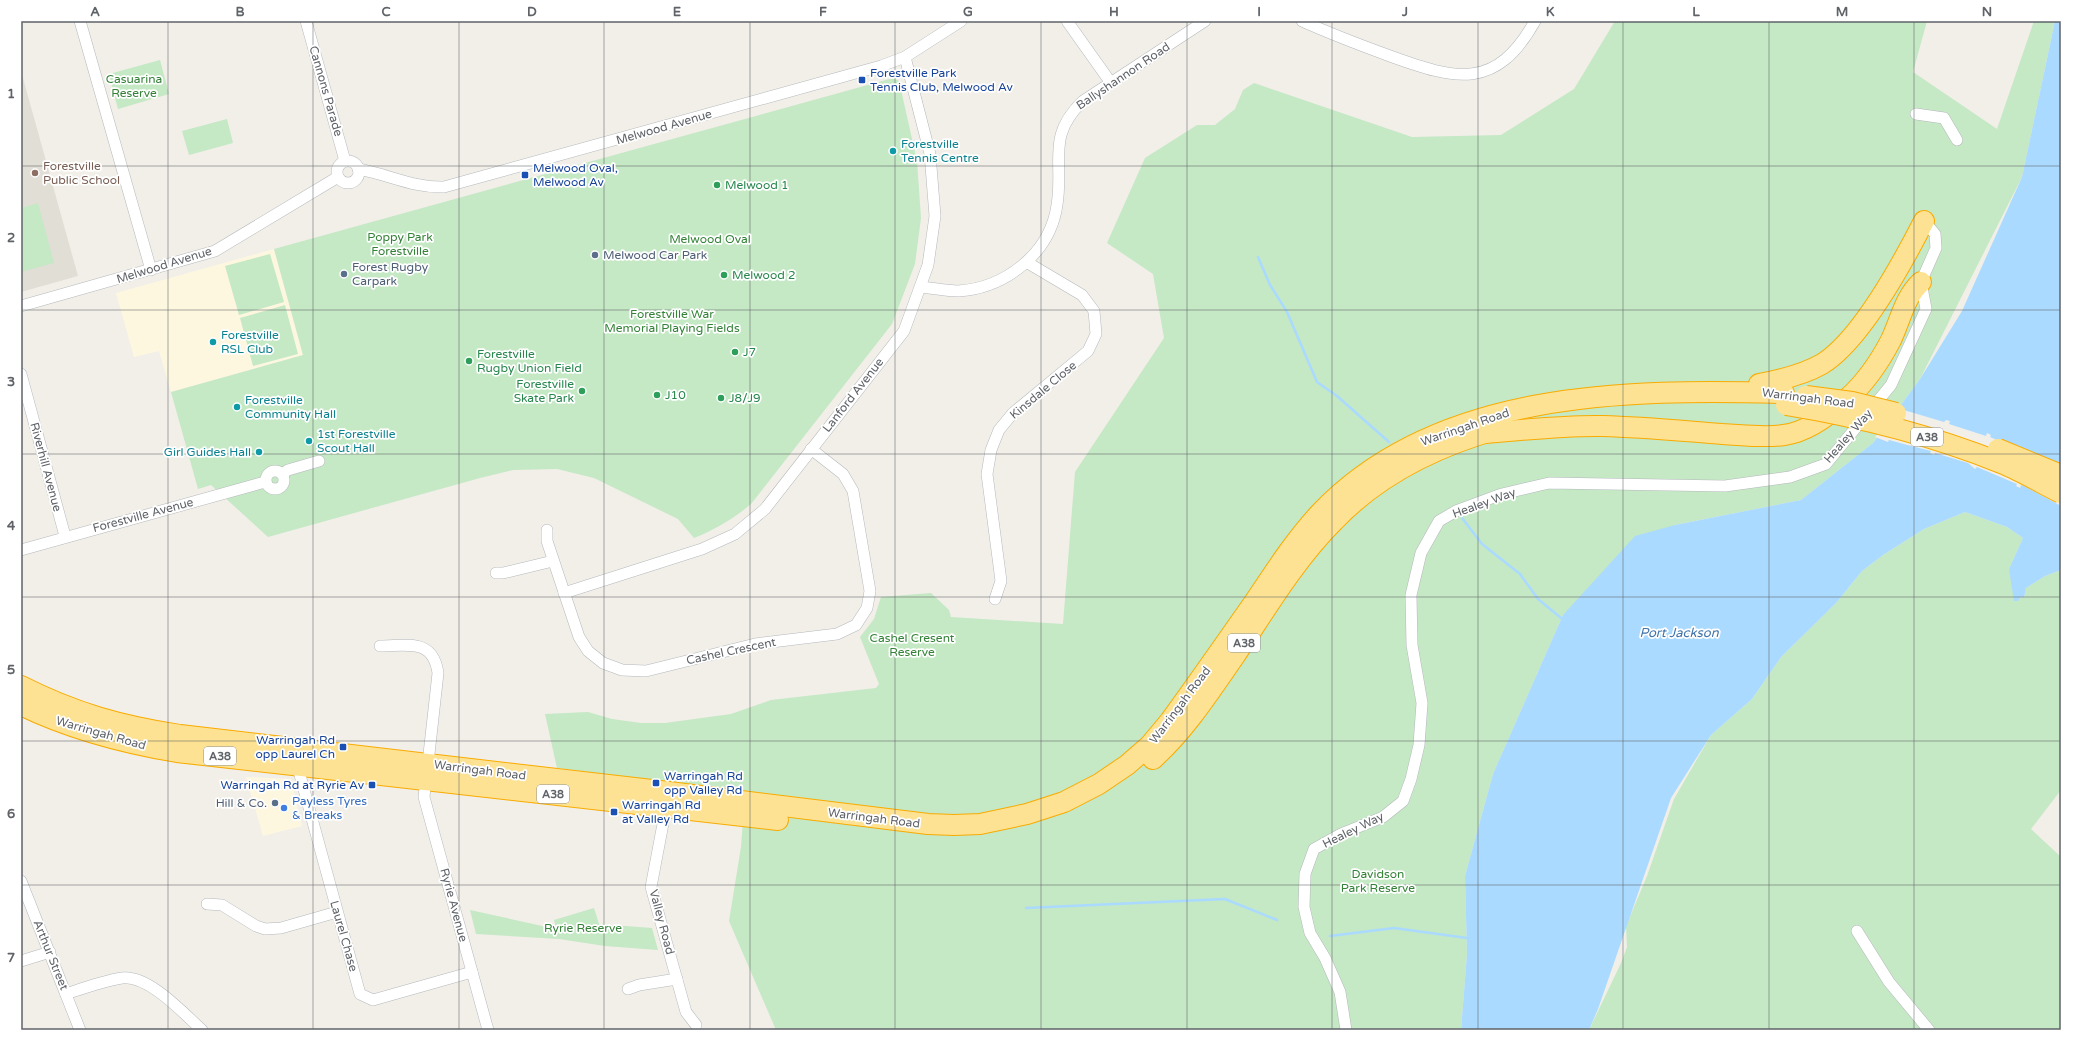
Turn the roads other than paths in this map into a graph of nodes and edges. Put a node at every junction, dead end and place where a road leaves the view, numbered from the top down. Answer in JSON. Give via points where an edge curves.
{"nodes":[{"id":1,"x":80,"y":21,"type":"edge"},
{"id":2,"x":306,"y":21,"type":"edge"},
{"id":3,"x":961,"y":21,"type":"edge"},
{"id":4,"x":1067,"y":21,"type":"edge"},
{"id":5,"x":1205,"y":21,"type":"edge"},
{"id":6,"x":1302,"y":21,"type":"edge"},
{"id":7,"x":1536,"y":21,"type":"edge"},
{"id":8,"x":905,"y":57,"type":"junction"},
{"id":9,"x":1111,"y":82,"type":"junction"},
{"id":10,"x":1916,"y":114,"type":"dead end"},
{"id":11,"x":1957,"y":140,"type":"dead end"},
{"id":12,"x":345,"y":161,"type":"junction"},
{"id":13,"x":358,"y":169,"type":"junction"},
{"id":14,"x":338,"y":177,"type":"junction"},
{"id":15,"x":1924,"y":221,"type":"joint"},
{"id":16,"x":1028,"y":263,"type":"junction"},
{"id":17,"x":151,"y":270,"type":"junction"},
{"id":18,"x":1922,"y":282,"type":"junction"},
{"id":19,"x":921,"y":287,"type":"junction"},
{"id":20,"x":21,"y":306,"type":"edge"},
{"id":21,"x":21,"y":374,"type":"edge"},
{"id":22,"x":1718,"y":391,"type":"junction"},
{"id":23,"x":1785,"y":399,"type":"junction"},
{"id":24,"x":1485,"y":433,"type":"junction"},
{"id":25,"x":810,"y":449,"type":"junction"},
{"id":26,"x":319,"y":461,"type":"dead end"},
{"id":27,"x":2061,"y":475,"type":"edge"},
{"id":28,"x":2061,"y":492,"type":"edge"},
{"id":29,"x":547,"y":530,"type":"dead end"},
{"id":30,"x":65,"y":536,"type":"junction"},
{"id":31,"x":21,"y":550,"type":"edge"},
{"id":32,"x":553,"y":561,"type":"junction"},
{"id":33,"x":496,"y":573,"type":"dead end"},
{"id":34,"x":564,"y":593,"type":"junction"},
{"id":35,"x":995,"y":599,"type":"dead end"},
{"id":36,"x":380,"y":646,"type":"dead end"},
{"id":37,"x":21,"y":686,"type":"edge"},
{"id":38,"x":21,"y":705,"type":"edge"},
{"id":39,"x":297,"y":764,"type":"junction"},
{"id":40,"x":427,"y":771,"type":"junction"},
{"id":41,"x":668,"y":800,"type":"junction"},
{"id":42,"x":21,"y":881,"type":"edge"},
{"id":43,"x":207,"y":904,"type":"dead end"},
{"id":44,"x":337,"y":912,"type":"junction"},
{"id":45,"x":1857,"y":931,"type":"dead end"},
{"id":46,"x":50,"y":952,"type":"junction"},
{"id":47,"x":21,"y":961,"type":"edge"},
{"id":48,"x":472,"y":972,"type":"junction"},
{"id":49,"x":677,"y":979,"type":"junction"},
{"id":50,"x":628,"y":989,"type":"dead end"},
{"id":51,"x":66,"y":994,"type":"junction"},
{"id":52,"x":696,"y":1025,"type":"dead end"},
{"id":53,"x":80,"y":1030,"type":"edge"},
{"id":54,"x":202,"y":1030,"type":"edge"},
{"id":55,"x":488,"y":1030,"type":"edge"},
{"id":56,"x":1346,"y":1030,"type":"edge"},
{"id":57,"x":1929,"y":1030,"type":"edge"}],
"edges":[{"from":1,"to":17,"type":"street"},
{"from":2,"to":12,"type":"street","name":"Cannons Parade"},
{"from":3,"to":8,"type":"street","name":"Melwood Avenue"},
{"from":4,"to":9,"type":"street"},
{"from":5,"to":9,"type":"street","name":"Ballyshannon Road"},
{"from":6,"to":7,"type":"street","via":[[1337,37],[1432,71],[1459,76],[1485,71],[1508,58],[1524,41]]},
{"from":8,"to":13,"type":"street","name":"Melwood Avenue","via":[[822,84],[444,187],[429,188]]},
{"from":8,"to":19,"type":"street","name":"Lanford Avenue","via":[[930,154],[934,216],[928,265]]},
{"from":9,"to":16,"type":"street","name":"Ballyshannon Road","via":[[1083,101],[1071,112],[1062,126],[1058,146],[1057,207],[1043,243]]},
{"from":10,"to":11,"type":"street","via":[[1944,118]]},
{"from":12,"to":13,"type":"street","via":[[352,161]]},
{"from":12,"to":14,"type":"street","via":[[338,167]]},
{"from":13,"to":14,"type":"street","via":[[358,176],[353,181],[343,182]]},
{"from":14,"to":17,"type":"street","name":"Melwood Avenue","via":[[215,251]]},
{"from":15,"to":18,"type":"street","via":[[1935,234],[1936,248]]},
{"from":15,"to":22,"type":"highway","via":[[1907,254],[1863,323],[1838,352],[1802,374]]},
{"from":16,"to":19,"type":"street","name":"Ballyshannon Road","via":[[983,287],[957,291]]},
{"from":16,"to":35,"type":"street","name":"Kinsdale Close","via":[[1082,295],[1094,311],[1096,334],[1088,351],[1013,414],[999,430],[991,450],[988,474],[1001,581]]},
{"from":17,"to":20,"type":"street","name":"Melwood Avenue"},
{"from":18,"to":24,"type":"highway","via":[[1905,302],[1891,340],[1869,376],[1835,409],[1795,432],[1754,436],[1603,426]]},
{"from":18,"to":56,"type":"street","name":"Healey Way","via":[[1926,309],[1891,385],[1826,464],[1790,477],[1725,486],[1550,483],[1502,494],[1456,511],[1439,521],[1421,553],[1411,595],[1412,645],[1422,703],[1419,745],[1403,801],[1383,817],[1341,834],[1314,849],[1306,874],[1304,907],[1310,933],[1325,958],[1340,992]]},
{"from":19,"to":25,"type":"street","name":"Lanford Avenue","via":[[904,332]]},
{"from":21,"to":30,"type":"street","name":"Riverhill Avenue"},
{"from":22,"to":23,"type":"highway","name":"Warringah Road","number":"A38"},
{"from":22,"to":41,"type":"highway","name":"Warringah Road","number":"A38","via":[[1650,392],[1531,406],[1463,425],[1423,440],[1381,463],[1321,512],[1296,540],[1207,671],[1150,746],[1099,784],[1064,802],[1019,816],[980,824],[954,825],[829,812]]},
{"from":23,"to":24,"type":"highway","name":"Warringah Road","number":"A38","via":[[1632,406],[1568,413]]},
{"from":23,"to":27,"type":"highway","name":"Warringah Road","number":"A38","bridge":true,"via":[[1852,402],[1897,413],[2019,456]]},
{"from":23,"to":28,"type":"highway","name":"Warringah Road","number":"A38","bridge":true,"via":[[1946,442],[2002,464]]},
{"from":24,"to":41,"type":"highway","name":"Warringah Road","number":"A38","via":[[1428,454],[1400,469],[1363,495],[1334,520],[1307,551],[1179,734],[1143,769],[1123,784],[1097,800],[1064,815],[996,834],[933,837]]},
{"from":25,"to":34,"type":"street","name":"Lanford Avenue","via":[[765,510],[735,534],[702,549]]},
{"from":25,"to":34,"type":"street","name":"Cashel Crescent","via":[[843,474],[853,491],[870,591],[867,608],[856,625],[837,634],[755,644],[646,670],[622,670],[603,663],[588,651],[579,637]]},
{"from":26,"to":30,"type":"street","name":"Forestville Avenue","via":[[282,474],[270,471],[265,482]]},
{"from":29,"to":32,"type":"street","name":"Cashel Crescent","via":[[547,541]]},
{"from":30,"to":31,"type":"street","name":"Forestville Avenue"},
{"from":32,"to":33,"type":"street"},
{"from":32,"to":34,"type":"street","name":"Cashel Crescent"},
{"from":36,"to":40,"type":"street","name":"Ryrie Avenue","via":[[417,646],[428,650],[436,660],[438,673]]},
{"from":37,"to":40,"type":"highway","name":"Warringah Road","number":"A38","via":[[54,702],[103,720],[140,729]]},
{"from":38,"to":39,"type":"highway","name":"Warringah Road","number":"A38","via":[[42,715],[133,744],[177,752]]},
{"from":39,"to":40,"type":"highway","name":"Warringah Road","number":"A38"},
{"from":39,"to":44,"type":"street","name":"Laurel Chase"},
{"from":40,"to":41,"type":"highway","name":"Warringah Road","number":"A38"},
{"from":40,"to":48,"type":"street","name":"Ryrie Avenue","via":[[424,797]]},
{"from":41,"to":49,"type":"street","name":"Valley Road","via":[[651,887]]},
{"from":42,"to":46,"type":"street","name":"Arthur Street"},
{"from":43,"to":44,"type":"street","via":[[222,905],[265,929],[282,928]]},
{"from":44,"to":48,"type":"street","name":"Laurel Chase","via":[[360,994],[373,1000]]},
{"from":45,"to":57,"type":"street","via":[[1889,982]]},
{"from":46,"to":47,"type":"street"},
{"from":46,"to":51,"type":"street","name":"Arthur Street"},
{"from":48,"to":55,"type":"street","name":"Ryrie Avenue"},
{"from":49,"to":50,"type":"street"},
{"from":49,"to":52,"type":"street","name":"Valley Road","via":[[686,1012]]},
{"from":51,"to":53,"type":"street","name":"Arthur Street"},
{"from":51,"to":54,"type":"street","via":[[123,978],[136,979],[148,984]]}]}
